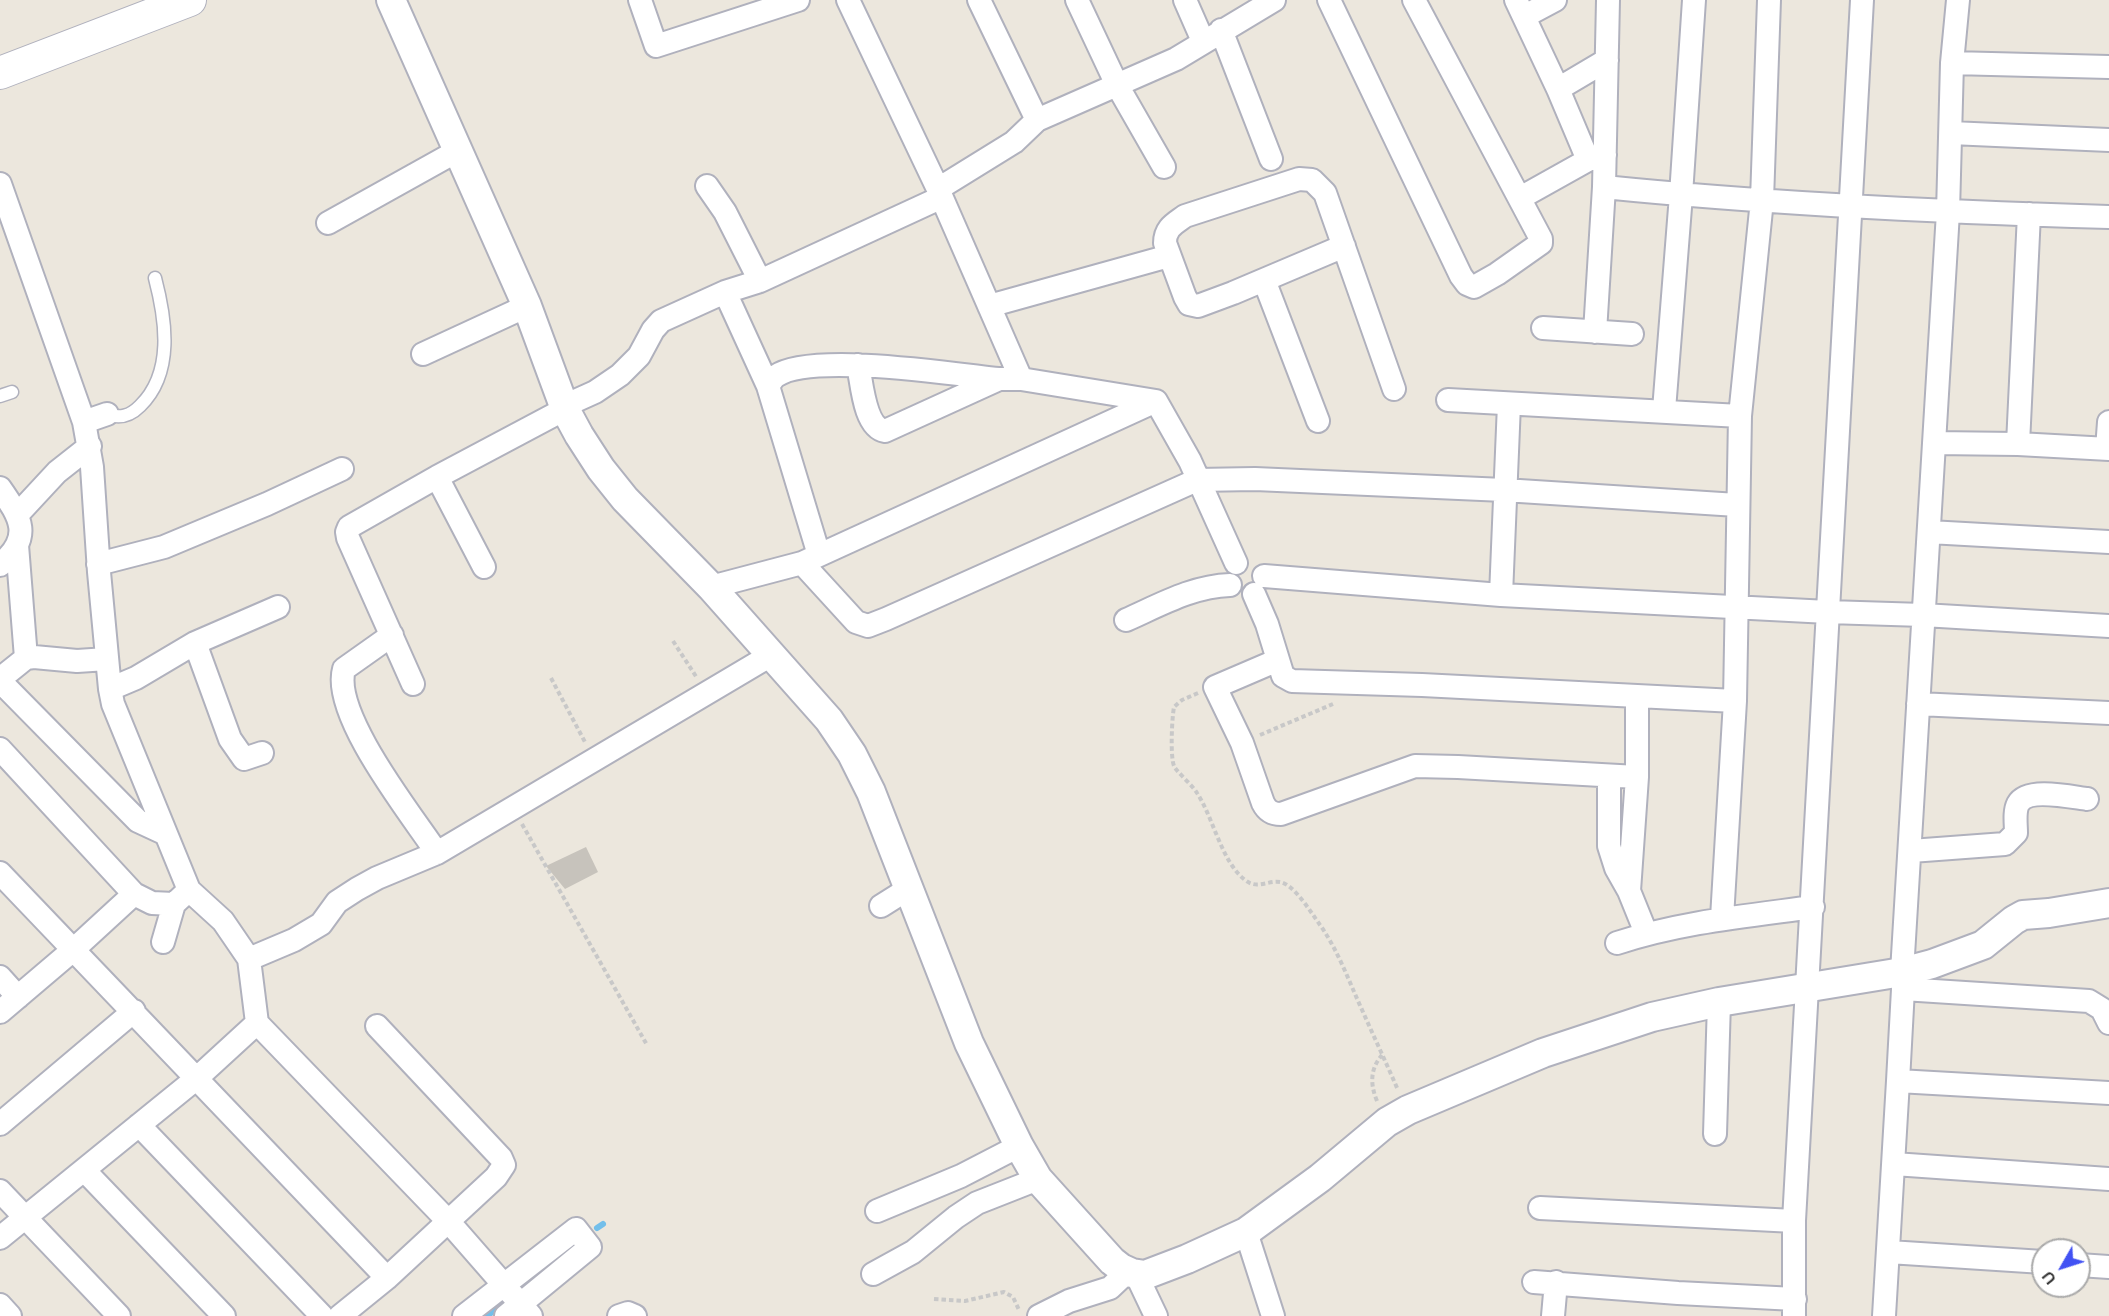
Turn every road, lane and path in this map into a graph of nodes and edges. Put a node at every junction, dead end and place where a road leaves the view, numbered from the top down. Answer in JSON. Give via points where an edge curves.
{"nodes":[{"id":1,"x":190,"y":0,"type":"edge"},
{"id":2,"x":391,"y":0,"type":"edge"},
{"id":3,"x":640,"y":0,"type":"edge"},
{"id":4,"x":798,"y":0,"type":"edge"},
{"id":5,"x":848,"y":0,"type":"edge"},
{"id":6,"x":980,"y":0,"type":"edge"},
{"id":7,"x":1077,"y":0,"type":"edge"},
{"id":8,"x":1185,"y":0,"type":"edge"},
{"id":9,"x":1274,"y":0,"type":"edge"},
{"id":10,"x":1329,"y":0,"type":"edge"},
{"id":11,"x":1414,"y":0,"type":"edge"},
{"id":12,"x":1555,"y":0,"type":"edge"},
{"id":13,"x":1608,"y":0,"type":"edge"},
{"id":14,"x":1694,"y":0,"type":"edge"},
{"id":15,"x":1768,"y":0,"type":"edge"},
{"id":16,"x":1862,"y":0,"type":"edge"},
{"id":17,"x":1958,"y":0,"type":"edge"},
{"id":18,"x":1521,"y":8,"type":"edge"},
{"id":19,"x":1212,"y":36,"type":"junction"},
{"id":20,"x":1607,"y":60,"type":"junction"},
{"id":21,"x":1952,"y":63,"type":"junction"},
{"id":22,"x":2109,"y":67,"type":"edge"},
{"id":23,"x":0,"y":73,"type":"edge"},
{"id":24,"x":1117,"y":85,"type":"junction"},
{"id":25,"x":1558,"y":89,"type":"junction"},
{"id":26,"x":1037,"y":120,"type":"junction"},
{"id":27,"x":1951,"y":133,"type":"junction"},
{"id":28,"x":2109,"y":140,"type":"edge"},
{"id":29,"x":459,"y":150,"type":"junction"},
{"id":30,"x":1596,"y":158,"type":"junction"},
{"id":31,"x":1271,"y":159,"type":"dead end"},
{"id":32,"x":1164,"y":167,"type":"dead end"},
{"id":33,"x":0,"y":184,"type":"edge"},
{"id":34,"x":707,"y":186,"type":"dead end"},
{"id":35,"x":1604,"y":187,"type":"junction"},
{"id":36,"x":939,"y":193,"type":"junction"},
{"id":37,"x":1681,"y":195,"type":"junction"},
{"id":38,"x":1520,"y":198,"type":"junction"},
{"id":39,"x":1762,"y":200,"type":"junction"},
{"id":40,"x":1852,"y":206,"type":"junction"},
{"id":41,"x":1948,"y":212,"type":"junction"},
{"id":42,"x":2030,"y":214,"type":"junction"},
{"id":43,"x":2109,"y":217,"type":"edge"},
{"id":44,"x":328,"y":223,"type":"dead end"},
{"id":45,"x":1344,"y":246,"type":"junction"},
{"id":46,"x":1169,"y":256,"type":"junction"},
{"id":47,"x":155,"y":278,"type":"dead end"},
{"id":48,"x":1264,"y":280,"type":"junction"},
{"id":49,"x":760,"y":281,"type":"junction"},
{"id":50,"x":725,"y":292,"type":"junction"},
{"id":51,"x":527,"y":306,"type":"junction"},
{"id":52,"x":989,"y":306,"type":"junction"},
{"id":53,"x":1543,"y":328,"type":"dead end"},
{"id":54,"x":1595,"y":332,"type":"junction"},
{"id":55,"x":1632,"y":334,"type":"dead end"},
{"id":56,"x":423,"y":354,"type":"dead end"},
{"id":57,"x":858,"y":365,"type":"junction"},
{"id":58,"x":998,"y":379,"type":"junction"},
{"id":59,"x":1021,"y":379,"type":"junction"},
{"id":60,"x":768,"y":386,"type":"junction"},
{"id":61,"x":1394,"y":389,"type":"dead end"},
{"id":62,"x":1448,"y":400,"type":"dead end"},
{"id":63,"x":1156,"y":401,"type":"junction"},
{"id":64,"x":1509,"y":404,"type":"junction"},
{"id":65,"x":564,"y":407,"type":"junction"},
{"id":66,"x":1664,"y":410,"type":"junction"},
{"id":67,"x":107,"y":414,"type":"joint"},
{"id":68,"x":1740,"y":416,"type":"junction"},
{"id":69,"x":1318,"y":421,"type":"dead end"},
{"id":70,"x":84,"y":422,"type":"junction"},
{"id":71,"x":2109,"y":422,"type":"edge"},
{"id":72,"x":1934,"y":443,"type":"junction"},
{"id":73,"x":2018,"y":444,"type":"junction"},
{"id":74,"x":90,"y":446,"type":"junction"},
{"id":75,"x":2108,"y":449,"type":"edge"},
{"id":76,"x":342,"y":469,"type":"dead end"},
{"id":77,"x":437,"y":477,"type":"junction"},
{"id":78,"x":1197,"y":480,"type":"junction"},
{"id":79,"x":0,"y":488,"type":"edge"},
{"id":80,"x":1504,"y":490,"type":"junction"},
{"id":81,"x":1737,"y":506,"type":"junction"},
{"id":82,"x":18,"y":514,"type":"junction"},
{"id":83,"x":1929,"y":532,"type":"junction"},
{"id":84,"x":2109,"y":542,"type":"edge"},
{"id":85,"x":17,"y":545,"type":"junction"},
{"id":86,"x":811,"y":559,"type":"junction"},
{"id":87,"x":1236,"y":563,"type":"junction"},
{"id":88,"x":98,"y":564,"type":"junction"},
{"id":89,"x":0,"y":565,"type":"edge"},
{"id":90,"x":484,"y":567,"type":"dead end"},
{"id":91,"x":1230,"y":585,"type":"junction"},
{"id":92,"x":1259,"y":585,"type":"junction"},
{"id":93,"x":711,"y":587,"type":"junction"},
{"id":94,"x":1501,"y":595,"type":"junction"},
{"id":95,"x":279,"y":607,"type":"dead end"},
{"id":96,"x":1735,"y":607,"type":"junction"},
{"id":97,"x":1828,"y":612,"type":"junction"},
{"id":98,"x":1923,"y":615,"type":"junction"},
{"id":99,"x":1126,"y":620,"type":"dead end"},
{"id":100,"x":2109,"y":626,"type":"edge"},
{"id":101,"x":392,"y":635,"type":"junction"},
{"id":102,"x":673,"y":641,"type":"dead end"},
{"id":103,"x":195,"y":643,"type":"junction"},
{"id":104,"x":771,"y":655,"type":"junction"},
{"id":105,"x":26,"y":658,"type":"junction"},
{"id":106,"x":107,"y":659,"type":"junction"},
{"id":107,"x":1278,"y":660,"type":"junction"},
{"id":108,"x":550,"y":678,"type":"dead end"},
{"id":109,"x":0,"y":680,"type":"edge"},
{"id":110,"x":413,"y":684,"type":"dead end"},
{"id":111,"x":1215,"y":687,"type":"junction"},
{"id":112,"x":110,"y":689,"type":"junction"},
{"id":113,"x":707,"y":694,"type":"junction"},
{"id":114,"x":1637,"y":697,"type":"junction"},
{"id":115,"x":1735,"y":701,"type":"junction"},
{"id":116,"x":1336,"y":703,"type":"dead end"},
{"id":117,"x":1918,"y":704,"type":"junction"},
{"id":118,"x":2109,"y":713,"type":"edge"},
{"id":119,"x":1242,"y":742,"type":"junction"},
{"id":120,"x":0,"y":749,"type":"edge"},
{"id":121,"x":262,"y":753,"type":"dead end"},
{"id":122,"x":595,"y":760,"type":"junction"},
{"id":123,"x":1609,"y":776,"type":"junction"},
{"id":124,"x":1637,"y":777,"type":"junction"},
{"id":125,"x":2087,"y":800,"type":"dead end"},
{"id":126,"x":513,"y":808,"type":"junction"},
{"id":127,"x":166,"y":834,"type":"junction"},
{"id":128,"x":1911,"y":851,"type":"junction"},
{"id":129,"x":437,"y":853,"type":"junction"},
{"id":130,"x":0,"y":873,"type":"edge"},
{"id":131,"x":908,"y":890,"type":"junction"},
{"id":132,"x":1629,"y":891,"type":"junction"},
{"id":133,"x":134,"y":894,"type":"junction"},
{"id":134,"x":181,"y":897,"type":"junction"},
{"id":135,"x":2109,"y":903,"type":"edge"},
{"id":136,"x":881,"y":906,"type":"dead end"},
{"id":137,"x":1813,"y":907,"type":"junction"},
{"id":138,"x":1722,"y":918,"type":"junction"},
{"id":139,"x":1646,"y":933,"type":"junction"},
{"id":140,"x":163,"y":942,"type":"dead end"},
{"id":141,"x":1617,"y":943,"type":"dead end"},
{"id":142,"x":74,"y":950,"type":"junction"},
{"id":143,"x":249,"y":959,"type":"junction"},
{"id":144,"x":0,"y":977,"type":"edge"},
{"id":145,"x":1902,"y":981,"type":"junction"},
{"id":146,"x":1807,"y":988,"type":"junction"},
{"id":147,"x":18,"y":997,"type":"junction"},
{"id":148,"x":1719,"y":1002,"type":"junction"},
{"id":149,"x":134,"y":1011,"type":"junction"},
{"id":150,"x":0,"y":1012,"type":"edge"},
{"id":151,"x":257,"y":1023,"type":"junction"},
{"id":152,"x":2109,"y":1023,"type":"edge"},
{"id":153,"x":377,"y":1026,"type":"dead end"},
{"id":154,"x":647,"y":1045,"type":"dead end"},
{"id":155,"x":1382,"y":1055,"type":"junction"},
{"id":156,"x":196,"y":1078,"type":"junction"},
{"id":157,"x":1898,"y":1081,"type":"junction"},
{"id":158,"x":2109,"y":1093,"type":"edge"},
{"id":159,"x":1397,"y":1116,"type":"junction"},
{"id":160,"x":0,"y":1124,"type":"edge"},
{"id":161,"x":139,"y":1125,"type":"junction"},
{"id":162,"x":1715,"y":1134,"type":"dead end"},
{"id":163,"x":1019,"y":1146,"type":"junction"},
{"id":164,"x":1894,"y":1164,"type":"junction"},
{"id":165,"x":84,"y":1170,"type":"junction"},
{"id":166,"x":1038,"y":1179,"type":"junction"},
{"id":167,"x":2109,"y":1179,"type":"edge"},
{"id":168,"x":0,"y":1191,"type":"edge"},
{"id":169,"x":1540,"y":1208,"type":"dead end"},
{"id":170,"x":877,"y":1211,"type":"dead end"},
{"id":171,"x":24,"y":1217,"type":"junction"},
{"id":172,"x":447,"y":1221,"type":"junction"},
{"id":173,"x":1794,"y":1221,"type":"junction"},
{"id":174,"x":1246,"y":1232,"type":"junction"},
{"id":175,"x":0,"y":1238,"type":"edge"},
{"id":176,"x":1889,"y":1252,"type":"junction"},
{"id":177,"x":2031,"y":1261,"type":"edge"},
{"id":178,"x":2091,"y":1266,"type":"edge"},
{"id":179,"x":2109,"y":1267,"type":"edge"},
{"id":180,"x":1132,"y":1273,"type":"junction"},
{"id":181,"x":873,"y":1274,"type":"dead end"},
{"id":182,"x":387,"y":1278,"type":"junction"},
{"id":183,"x":503,"y":1284,"type":"junction"},
{"id":184,"x":934,"y":1299,"type":"dead end"},
{"id":185,"x":0,"y":1305,"type":"edge"},
{"id":186,"x":1795,"y":1307,"type":"edge"},
{"id":187,"x":519,"y":1312,"type":"edge"},
{"id":188,"x":10,"y":1316,"type":"edge"},
{"id":189,"x":119,"y":1316,"type":"edge"},
{"id":190,"x":224,"y":1316,"type":"edge"},
{"id":191,"x":322,"y":1316,"type":"edge"},
{"id":192,"x":340,"y":1316,"type":"edge"},
{"id":193,"x":465,"y":1316,"type":"edge"},
{"id":194,"x":619,"y":1316,"type":"edge"},
{"id":195,"x":635,"y":1316,"type":"edge"},
{"id":196,"x":1022,"y":1316,"type":"edge"},
{"id":197,"x":1039,"y":1316,"type":"edge"},
{"id":198,"x":1156,"y":1316,"type":"edge"},
{"id":199,"x":1273,"y":1316,"type":"edge"},
{"id":200,"x":1553,"y":1316,"type":"edge"},
{"id":201,"x":1884,"y":1316,"type":"edge"}],
"edges":[{"from":1,"to":23,"type":"main road"},
{"from":2,"to":29,"type":"street"},
{"from":3,"to":4,"type":"street","via":[[656,46]]},
{"from":5,"to":36,"type":"street"},
{"from":6,"to":26,"type":"street"},
{"from":7,"to":24,"type":"street"},
{"from":8,"to":19,"type":"street"},
{"from":9,"to":19,"type":"street"},
{"from":10,"to":38,"type":"street","via":[[1469,286],[1497,274],[1542,242]]},
{"from":11,"to":38,"type":"street"},
{"from":12,"to":18,"type":"street"},
{"from":13,"to":20,"type":"street"},
{"from":14,"to":37,"type":"street"},
{"from":15,"to":39,"type":"street"},
{"from":16,"to":40,"type":"street"},
{"from":17,"to":21,"type":"street"},
{"from":18,"to":25,"type":"street"},
{"from":19,"to":24,"type":"street","via":[[1176,59]]},
{"from":19,"to":31,"type":"street"},
{"from":20,"to":25,"type":"street"},
{"from":20,"to":30,"type":"street"},
{"from":21,"to":22,"type":"street"},
{"from":21,"to":27,"type":"street"},
{"from":24,"to":26,"type":"street"},
{"from":24,"to":32,"type":"street"},
{"from":25,"to":30,"type":"street"},
{"from":26,"to":36,"type":"street","via":[[1014,142]]},
{"from":27,"to":28,"type":"street"},
{"from":27,"to":41,"type":"street"},
{"from":29,"to":44,"type":"street"},
{"from":29,"to":51,"type":"street"},
{"from":30,"to":35,"type":"street"},
{"from":30,"to":38,"type":"street"},
{"from":33,"to":70,"type":"street"},
{"from":34,"to":49,"type":"street","via":[[725,212]]},
{"from":35,"to":37,"type":"street"},
{"from":35,"to":54,"type":"street"},
{"from":36,"to":49,"type":"street"},
{"from":36,"to":52,"type":"street"},
{"from":37,"to":39,"type":"street"},
{"from":37,"to":66,"type":"street"},
{"from":39,"to":40,"type":"street"},
{"from":39,"to":68,"type":"street"},
{"from":40,"to":41,"type":"street"},
{"from":40,"to":97,"type":"street"},
{"from":41,"to":42,"type":"street"},
{"from":41,"to":72,"type":"street"},
{"from":42,"to":43,"type":"street"},
{"from":42,"to":73,"type":"street"},
{"from":45,"to":46,"type":"street","via":[[1325,193],[1312,180],[1299,179],[1185,216],[1165,234]]},
{"from":45,"to":48,"type":"street"},
{"from":45,"to":61,"type":"street"},
{"from":46,"to":48,"type":"street","via":[[1185,297],[1198,306]]},
{"from":46,"to":52,"type":"street"},
{"from":47,"to":67,"type":"lane","via":[[164,311],[161,370],[147,399],[134,412],[121,417]]},
{"from":48,"to":69,"type":"street"},
{"from":49,"to":50,"type":"street"},
{"from":50,"to":60,"type":"street"},
{"from":50,"to":65,"type":"street","via":[[661,321],[639,356],[620,375]]},
{"from":51,"to":56,"type":"street"},
{"from":51,"to":65,"type":"street"},
{"from":52,"to":59,"type":"street"},
{"from":53,"to":54,"type":"street"},
{"from":54,"to":55,"type":"street"},
{"from":57,"to":58,"type":"street"},
{"from":57,"to":58,"type":"street","via":[[867,412],[876,427],[885,431]]},
{"from":57,"to":60,"type":"street","via":[[794,368],[774,376]]},
{"from":58,"to":59,"type":"street"},
{"from":59,"to":63,"type":"street"},
{"from":60,"to":86,"type":"street"},
{"from":62,"to":64,"type":"street"},
{"from":63,"to":78,"type":"street"},
{"from":63,"to":86,"type":"street"},
{"from":64,"to":66,"type":"street"},
{"from":64,"to":80,"type":"street"},
{"from":65,"to":77,"type":"street"},
{"from":65,"to":93,"type":"street","via":[[609,480]]},
{"from":66,"to":68,"type":"street"},
{"from":67,"to":70,"type":"street"},
{"from":68,"to":81,"type":"street"},
{"from":70,"to":74,"type":"street"},
{"from":71,"to":75,"type":"street"},
{"from":72,"to":73,"type":"street"},
{"from":72,"to":83,"type":"street"},
{"from":73,"to":75,"type":"street"},
{"from":74,"to":82,"type":"street","via":[[57,472]]},
{"from":74,"to":88,"type":"street"},
{"from":76,"to":88,"type":"street","via":[[164,547]]},
{"from":77,"to":90,"type":"street"},
{"from":77,"to":101,"type":"street","via":[[349,527],[347,532]]},
{"from":78,"to":80,"type":"street"},
{"from":78,"to":86,"type":"street","via":[[872,625],[856,622]]},
{"from":78,"to":87,"type":"street"},
{"from":79,"to":82,"type":"street"},
{"from":80,"to":81,"type":"street"},
{"from":80,"to":94,"type":"street"},
{"from":81,"to":96,"type":"street"},
{"from":82,"to":85,"type":"street","via":[[21,534]]},
{"from":83,"to":84,"type":"street"},
{"from":83,"to":98,"type":"street"},
{"from":85,"to":89,"type":"street"},
{"from":85,"to":105,"type":"street"},
{"from":86,"to":93,"type":"street"},
{"from":87,"to":91,"type":"street","via":[[1230,573]]},
{"from":87,"to":92,"type":"street","via":[[1245,560],[1261,567]]},
{"from":88,"to":106,"type":"street"},
{"from":91,"to":92,"type":"street","via":[[1244,595]]},
{"from":91,"to":99,"type":"street","via":[[1189,593]]},
{"from":92,"to":94,"type":"street"},
{"from":92,"to":107,"type":"street"},
{"from":93,"to":104,"type":"street"},
{"from":94,"to":96,"type":"street"},
{"from":95,"to":103,"type":"street"},
{"from":96,"to":97,"type":"street"},
{"from":96,"to":115,"type":"street"},
{"from":97,"to":98,"type":"street"},
{"from":97,"to":137,"type":"street"},
{"from":98,"to":100,"type":"street"},
{"from":98,"to":117,"type":"street"},
{"from":101,"to":110,"type":"street"},
{"from":101,"to":129,"type":"street","via":[[344,669],[343,694],[362,741]]},
{"from":102,"to":113,"type":"path"},
{"from":103,"to":112,"type":"street"},
{"from":103,"to":121,"type":"street","via":[[230,739],[244,759]]},
{"from":104,"to":113,"type":"street"},
{"from":104,"to":131,"type":"street","via":[[830,720],[852,754],[871,792]]},
{"from":105,"to":106,"type":"street"},
{"from":105,"to":109,"type":"street"},
{"from":106,"to":112,"type":"street"},
{"from":107,"to":111,"type":"street"},
{"from":107,"to":114,"type":"street","via":[[1283,676],[1305,683]]},
{"from":108,"to":122,"type":"path"},
{"from":109,"to":127,"type":"street","via":[[138,821]]},
{"from":111,"to":119,"type":"street"},
{"from":111,"to":155,"type":"path","via":[[1174,706],[1174,766],[1197,793],[1237,872],[1253,885],[1287,885],[1322,928]]},
{"from":112,"to":127,"type":"street"},
{"from":113,"to":122,"type":"street"},
{"from":114,"to":115,"type":"street"},
{"from":114,"to":124,"type":"street"},
{"from":115,"to":138,"type":"street"},
{"from":116,"to":119,"type":"path"},
{"from":117,"to":118,"type":"street"},
{"from":117,"to":128,"type":"street"},
{"from":119,"to":123,"type":"street","via":[[1263,803],[1268,811],[1277,814],[1415,766]]},
{"from":120,"to":133,"type":"street"},
{"from":122,"to":126,"type":"street"},
{"from":123,"to":124,"type":"street"},
{"from":123,"to":132,"type":"street","via":[[1609,846]]},
{"from":124,"to":132,"type":"street"},
{"from":125,"to":128,"type":"street","via":[[2028,796],[2017,806],[2016,833],[2005,844]]},
{"from":126,"to":129,"type":"street"},
{"from":126,"to":154,"type":"path"},
{"from":127,"to":134,"type":"street"},
{"from":128,"to":145,"type":"street"},
{"from":129,"to":143,"type":"street","via":[[377,878],[337,902],[321,924]]},
{"from":130,"to":142,"type":"street"},
{"from":131,"to":136,"type":"street"},
{"from":131,"to":163,"type":"street","via":[[969,1043]]},
{"from":132,"to":139,"type":"street"},
{"from":133,"to":134,"type":"street","via":[[152,903]]},
{"from":133,"to":142,"type":"street"},
{"from":134,"to":140,"type":"street"},
{"from":134,"to":143,"type":"street","via":[[223,921]]},
{"from":135,"to":145,"type":"street","via":[[2023,915],[1983,945]]},
{"from":137,"to":138,"type":"street"},
{"from":137,"to":146,"type":"street"},
{"from":138,"to":139,"type":"street"},
{"from":139,"to":141,"type":"street"},
{"from":142,"to":147,"type":"street"},
{"from":142,"to":149,"type":"street"},
{"from":143,"to":151,"type":"street"},
{"from":144,"to":147,"type":"street"},
{"from":145,"to":146,"type":"street"},
{"from":145,"to":152,"type":"street","via":[[2089,1001],[2102,1009]]},
{"from":145,"to":157,"type":"street"},
{"from":146,"to":148,"type":"street"},
{"from":146,"to":173,"type":"street"},
{"from":147,"to":150,"type":"street"},
{"from":148,"to":159,"type":"street","via":[[1652,1017],[1543,1053]]},
{"from":148,"to":162,"type":"street"},
{"from":149,"to":156,"type":"street"},
{"from":149,"to":160,"type":"street"},
{"from":151,"to":156,"type":"street"},
{"from":151,"to":172,"type":"street"},
{"from":153,"to":172,"type":"street","via":[[503,1160],[496,1177]]},
{"from":155,"to":159,"type":"path"},
{"from":155,"to":159,"type":"path","via":[[1375,1064],[1373,1092]]},
{"from":156,"to":161,"type":"street"},
{"from":156,"to":182,"type":"street"},
{"from":157,"to":158,"type":"street"},
{"from":157,"to":164,"type":"street"},
{"from":159,"to":174,"type":"street"},
{"from":161,"to":165,"type":"street"},
{"from":161,"to":191,"type":"street"},
{"from":163,"to":166,"type":"street"},
{"from":163,"to":170,"type":"street","via":[[962,1176]]},
{"from":164,"to":167,"type":"street"},
{"from":164,"to":176,"type":"street"},
{"from":165,"to":171,"type":"street"},
{"from":165,"to":190,"type":"street"},
{"from":166,"to":180,"type":"street","via":[[1112,1261]]},
{"from":166,"to":181,"type":"street","via":[[977,1203],[901,1260]]},
{"from":168,"to":171,"type":"street"},
{"from":169,"to":173,"type":"street"},
{"from":171,"to":175,"type":"street"},
{"from":171,"to":189,"type":"street"},
{"from":172,"to":182,"type":"street"},
{"from":172,"to":183,"type":"street"},
{"from":173,"to":186,"type":"street"},
{"from":174,"to":180,"type":"street","via":[[1145,1275]]},
{"from":174,"to":199,"type":"street"},
{"from":176,"to":177,"type":"street"},
{"from":176,"to":201,"type":"street"},
{"from":178,"to":179,"type":"street"},
{"from":180,"to":197,"type":"street","via":[[1110,1288],[1068,1301]]},
{"from":180,"to":198,"type":"street"},
{"from":182,"to":192,"type":"street"},
{"from":183,"to":187,"type":"street"},
{"from":183,"to":187,"type":"street","via":[[574,1228],[590,1244]]},
{"from":183,"to":193,"type":"street"},
{"from":184,"to":196,"type":"path","via":[[965,1301],[1004,1292],[1013,1297]]},
{"from":185,"to":188,"type":"street"},
{"from":186,"to":200,"type":"street","via":[[1545,1282]]},
{"from":194,"to":195,"type":"street"}]}
